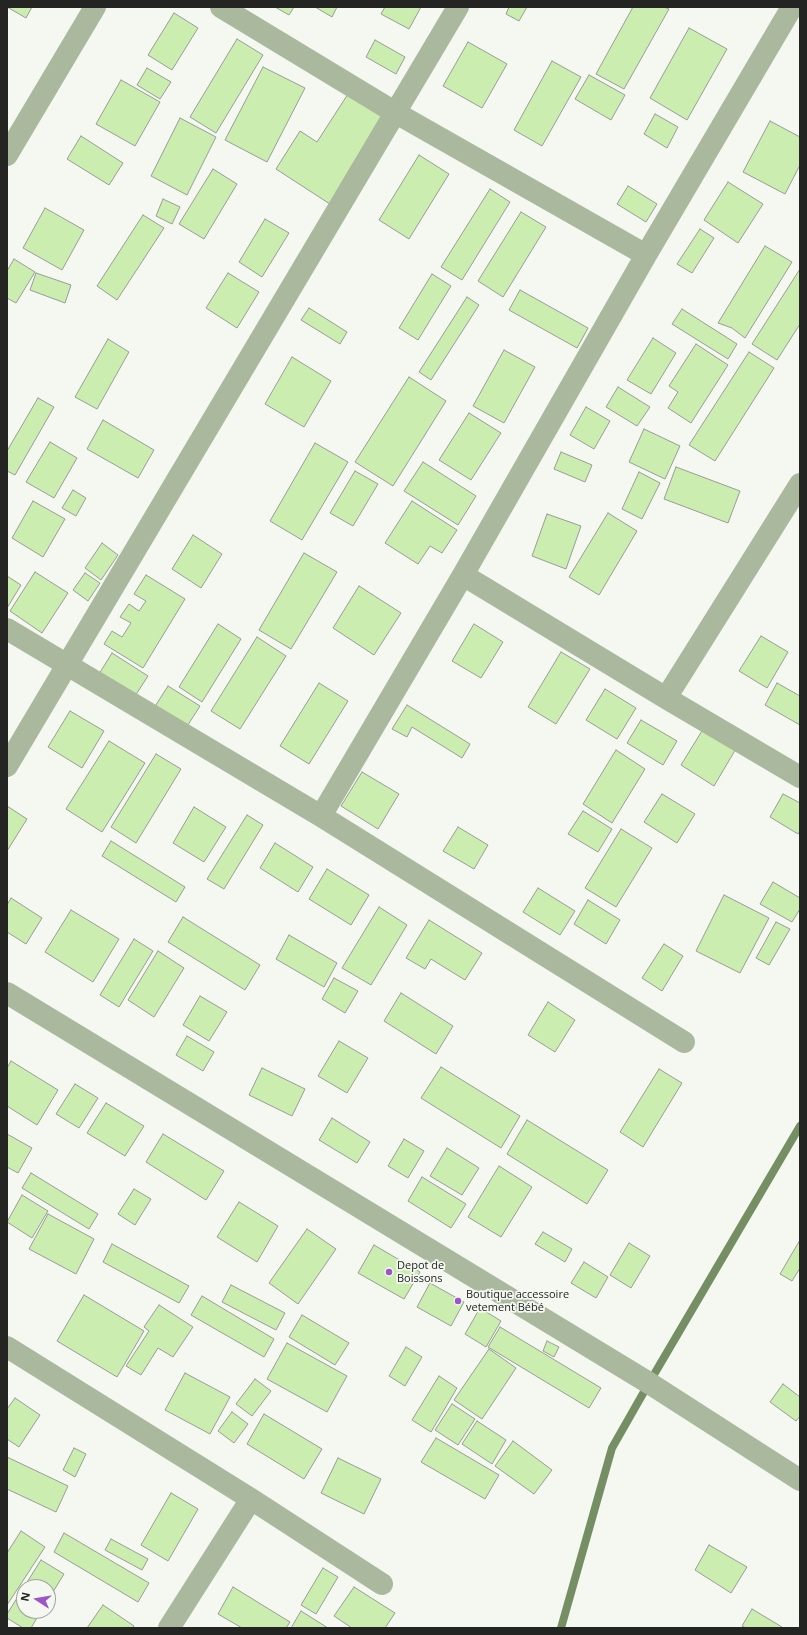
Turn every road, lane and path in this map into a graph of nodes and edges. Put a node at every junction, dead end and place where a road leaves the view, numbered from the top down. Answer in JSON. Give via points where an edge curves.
{"nodes":[{"id":1,"x":95,"y":7,"type":"edge"},
{"id":2,"x":221,"y":7,"type":"edge"},
{"id":3,"x":458,"y":7,"type":"edge"},
{"id":4,"x":792,"y":7,"type":"edge"},
{"id":5,"x":396,"y":113,"type":"junction"},
{"id":6,"x":7,"y":155,"type":"edge"},
{"id":7,"x":646,"y":255,"type":"junction"},
{"id":8,"x":800,"y":484,"type":"edge"},
{"id":9,"x":463,"y":575,"type":"junction"},
{"id":10,"x":7,"y":629,"type":"edge"},
{"id":11,"x":68,"y":665,"type":"junction"},
{"id":12,"x":666,"y":698,"type":"junction"},
{"id":13,"x":7,"y":766,"type":"edge"},
{"id":14,"x":800,"y":777,"type":"edge"},
{"id":15,"x":322,"y":816,"type":"junction"},
{"id":16,"x":7,"y":993,"type":"edge"},
{"id":17,"x":684,"y":1042,"type":"dead end"},
{"id":18,"x":7,"y":1347,"type":"edge"},
{"id":19,"x":800,"y":1480,"type":"edge"},
{"id":20,"x":251,"y":1499,"type":"junction"},
{"id":21,"x":382,"y":1584,"type":"dead end"},
{"id":22,"x":169,"y":1628,"type":"edge"}],
"edges":[{"from":1,"to":6,"type":"street"},
{"from":2,"to":5,"type":"street"},
{"from":3,"to":5,"type":"street"},
{"from":4,"to":7,"type":"street"},
{"from":5,"to":7,"type":"street"},
{"from":5,"to":11,"type":"street"},
{"from":7,"to":9,"type":"street"},
{"from":8,"to":12,"type":"street"},
{"from":9,"to":12,"type":"street"},
{"from":9,"to":15,"type":"street"},
{"from":10,"to":11,"type":"street"},
{"from":11,"to":13,"type":"street"},
{"from":11,"to":15,"type":"street"},
{"from":12,"to":14,"type":"street"},
{"from":15,"to":17,"type":"street"},
{"from":16,"to":19,"type":"street","via":[[649,1383]]},
{"from":18,"to":20,"type":"street"},
{"from":20,"to":21,"type":"street"},
{"from":20,"to":22,"type":"street"}]}
